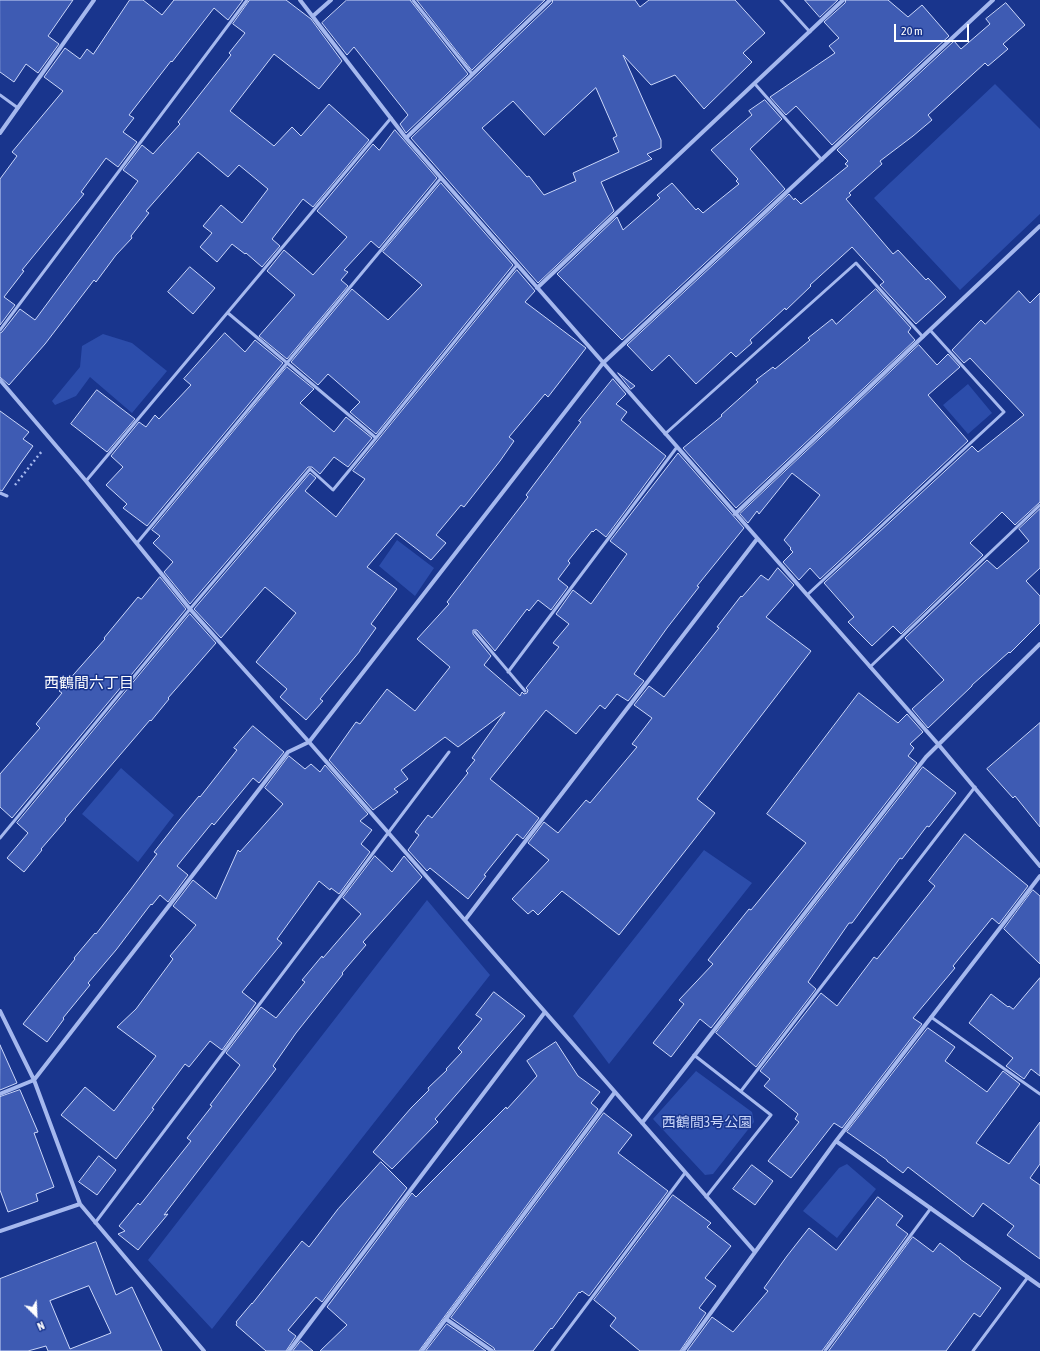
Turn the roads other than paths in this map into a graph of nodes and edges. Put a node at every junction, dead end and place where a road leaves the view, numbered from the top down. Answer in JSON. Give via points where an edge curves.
{"nodes":[{"id":1,"x":94,"y":0,"type":"edge"},
{"id":2,"x":247,"y":0,"type":"edge"},
{"id":3,"x":300,"y":0,"type":"edge"},
{"id":4,"x":331,"y":0,"type":"edge"},
{"id":5,"x":413,"y":0,"type":"edge"},
{"id":6,"x":550,"y":0,"type":"edge"},
{"id":7,"x":781,"y":0,"type":"edge"},
{"id":8,"x":843,"y":0,"type":"edge"},
{"id":9,"x":993,"y":0,"type":"edge"},
{"id":10,"x":313,"y":16,"type":"junction"},
{"id":11,"x":810,"y":32,"type":"junction"},
{"id":12,"x":472,"y":74,"type":"junction"},
{"id":13,"x":754,"y":84,"type":"junction"},
{"id":14,"x":0,"y":95,"type":"edge"},
{"id":15,"x":18,"y":108,"type":"junction"},
{"id":16,"x":391,"y":118,"type":"junction"},
{"id":17,"x":0,"y":133,"type":"edge"},
{"id":18,"x":406,"y":138,"type":"junction"},
{"id":19,"x":822,"y":160,"type":"junction"},
{"id":20,"x":441,"y":178,"type":"junction"},
{"id":21,"x":1040,"y":226,"type":"edge"},
{"id":22,"x":516,"y":265,"type":"junction"},
{"id":23,"x":537,"y":288,"type":"junction"},
{"id":24,"x":228,"y":313,"type":"junction"},
{"id":25,"x":0,"y":330,"type":"edge"},
{"id":26,"x":930,"y":330,"type":"junction"},
{"id":27,"x":923,"y":337,"type":"junction"},
{"id":28,"x":286,"y":363,"type":"junction"},
{"id":29,"x":603,"y":363,"type":"junction"},
{"id":30,"x":0,"y":380,"type":"edge"},
{"id":31,"x":666,"y":434,"type":"junction"},
{"id":32,"x":376,"y":438,"type":"junction"},
{"id":33,"x":677,"y":447,"type":"junction"},
{"id":34,"x":86,"y":481,"type":"junction"},
{"id":35,"x":0,"y":493,"type":"edge"},
{"id":36,"x":7,"y":496,"type":"road end"},
{"id":37,"x":1040,"y":505,"type":"edge"},
{"id":38,"x":735,"y":514,"type":"junction"},
{"id":39,"x":757,"y":539,"type":"junction"},
{"id":40,"x":137,"y":543,"type":"junction"},
{"id":41,"x":807,"y":595,"type":"junction"},
{"id":42,"x":190,"y":609,"type":"junction"},
{"id":43,"x":475,"y":632,"type":"dead end"},
{"id":44,"x":1040,"y":644,"type":"edge"},
{"id":45,"x":870,"y":667,"type":"junction"},
{"id":46,"x":508,"y":672,"type":"junction"},
{"id":47,"x":525,"y":691,"type":"dead end"},
{"id":48,"x":309,"y":742,"type":"junction"},
{"id":49,"x":938,"y":744,"type":"junction"},
{"id":50,"x":449,"y":752,"type":"dead end"},
{"id":51,"x":975,"y":787,"type":"junction"},
{"id":52,"x":388,"y":832,"type":"junction"},
{"id":53,"x":0,"y":838,"type":"edge"},
{"id":54,"x":1040,"y":866,"type":"edge"},
{"id":55,"x":1040,"y":876,"type":"edge"},
{"id":56,"x":465,"y":920,"type":"junction"},
{"id":57,"x":0,"y":1011,"type":"edge"},
{"id":58,"x":545,"y":1012,"type":"junction"},
{"id":59,"x":932,"y":1017,"type":"junction"},
{"id":60,"x":694,"y":1055,"type":"junction"},
{"id":61,"x":34,"y":1080,"type":"junction"},
{"id":62,"x":741,"y":1091,"type":"junction"},
{"id":63,"x":615,"y":1092,"type":"junction"},
{"id":64,"x":0,"y":1094,"type":"edge"},
{"id":65,"x":1040,"y":1094,"type":"edge"},
{"id":66,"x":642,"y":1123,"type":"junction"},
{"id":67,"x":836,"y":1141,"type":"junction"},
{"id":68,"x":685,"y":1173,"type":"junction"},
{"id":69,"x":706,"y":1197,"type":"junction"},
{"id":70,"x":80,"y":1204,"type":"junction"},
{"id":71,"x":931,"y":1208,"type":"junction"},
{"id":72,"x":95,"y":1222,"type":"junction"},
{"id":73,"x":0,"y":1231,"type":"edge"},
{"id":74,"x":755,"y":1252,"type":"junction"},
{"id":75,"x":1028,"y":1277,"type":"junction"},
{"id":76,"x":1040,"y":1286,"type":"edge"},
{"id":77,"x":446,"y":1319,"type":"junction"},
{"id":78,"x":204,"y":1351,"type":"edge"},
{"id":79,"x":288,"y":1351,"type":"edge"},
{"id":80,"x":422,"y":1351,"type":"edge"},
{"id":81,"x":492,"y":1351,"type":"edge"},
{"id":82,"x":552,"y":1351,"type":"edge"},
{"id":83,"x":683,"y":1351,"type":"edge"},
{"id":84,"x":825,"y":1351,"type":"edge"},
{"id":85,"x":973,"y":1351,"type":"edge"}],
"edges":[{"from":1,"to":15,"type":"street"},
{"from":2,"to":25,"type":"lane"},
{"from":3,"to":10,"type":"street"},
{"from":4,"to":10,"type":"street"},
{"from":5,"to":12,"type":"lane"},
{"from":6,"to":12,"type":"street"},
{"from":7,"to":11,"type":"lane"},
{"from":8,"to":11,"type":"street"},
{"from":9,"to":19,"type":"street"},
{"from":10,"to":16,"type":"street"},
{"from":11,"to":13,"type":"street"},
{"from":12,"to":18,"type":"street"},
{"from":13,"to":19,"type":"lane"},
{"from":13,"to":23,"type":"street"},
{"from":14,"to":15,"type":"lane"},
{"from":15,"to":17,"type":"street"},
{"from":16,"to":18,"type":"street"},
{"from":16,"to":24,"type":"lane"},
{"from":18,"to":20,"type":"street"},
{"from":19,"to":29,"type":"street"},
{"from":20,"to":22,"type":"street"},
{"from":20,"to":28,"type":"lane"},
{"from":21,"to":26,"type":"street"},
{"from":22,"to":23,"type":"street"},
{"from":22,"to":32,"type":"lane"},
{"from":23,"to":29,"type":"street"},
{"from":24,"to":28,"type":"lane"},
{"from":24,"to":34,"type":"lane"},
{"from":26,"to":27,"type":"street"},
{"from":26,"to":41,"type":"lane","via":[[1004,412]]},
{"from":27,"to":31,"type":"lane","via":[[856,263]]},
{"from":27,"to":38,"type":"street"},
{"from":28,"to":32,"type":"lane"},
{"from":28,"to":40,"type":"lane"},
{"from":29,"to":31,"type":"street"},
{"from":29,"to":48,"type":"street"},
{"from":30,"to":34,"type":"street"},
{"from":31,"to":33,"type":"street"},
{"from":32,"to":42,"type":"lane","via":[[333,490],[310,470]]},
{"from":33,"to":38,"type":"street"},
{"from":33,"to":46,"type":"lane"},
{"from":34,"to":40,"type":"street"},
{"from":35,"to":36,"type":"lane"},
{"from":37,"to":45,"type":"lane"},
{"from":38,"to":39,"type":"street"},
{"from":39,"to":41,"type":"street"},
{"from":39,"to":56,"type":"street"},
{"from":40,"to":42,"type":"street"},
{"from":41,"to":45,"type":"street"},
{"from":42,"to":48,"type":"street"},
{"from":42,"to":53,"type":"lane"},
{"from":43,"to":46,"type":"lane"},
{"from":44,"to":49,"type":"street"},
{"from":45,"to":49,"type":"street"},
{"from":46,"to":47,"type":"lane"},
{"from":48,"to":52,"type":"street"},
{"from":48,"to":61,"type":"street","via":[[288,752]]},
{"from":49,"to":51,"type":"street"},
{"from":49,"to":60,"type":"street"},
{"from":50,"to":52,"type":"lane"},
{"from":51,"to":54,"type":"street"},
{"from":51,"to":62,"type":"lane"},
{"from":52,"to":56,"type":"street"},
{"from":52,"to":72,"type":"lane"},
{"from":55,"to":59,"type":"street"},
{"from":56,"to":58,"type":"street"},
{"from":57,"to":61,"type":"street"},
{"from":58,"to":63,"type":"street"},
{"from":58,"to":79,"type":"street"},
{"from":59,"to":65,"type":"lane"},
{"from":59,"to":67,"type":"street"},
{"from":60,"to":62,"type":"lane"},
{"from":60,"to":66,"type":"street"},
{"from":61,"to":64,"type":"street"},
{"from":61,"to":70,"type":"street"},
{"from":62,"to":69,"type":"lane","via":[[771,1115]]},
{"from":63,"to":66,"type":"street"},
{"from":63,"to":77,"type":"street"},
{"from":66,"to":68,"type":"street"},
{"from":67,"to":71,"type":"street"},
{"from":67,"to":74,"type":"street"},
{"from":68,"to":69,"type":"street"},
{"from":68,"to":82,"type":"lane"},
{"from":69,"to":74,"type":"street"},
{"from":70,"to":72,"type":"street"},
{"from":70,"to":73,"type":"street"},
{"from":71,"to":75,"type":"street"},
{"from":71,"to":84,"type":"lane"},
{"from":72,"to":78,"type":"street"},
{"from":74,"to":83,"type":"street"},
{"from":75,"to":76,"type":"street"},
{"from":75,"to":85,"type":"lane"},
{"from":77,"to":80,"type":"street"},
{"from":77,"to":81,"type":"street"}]}
